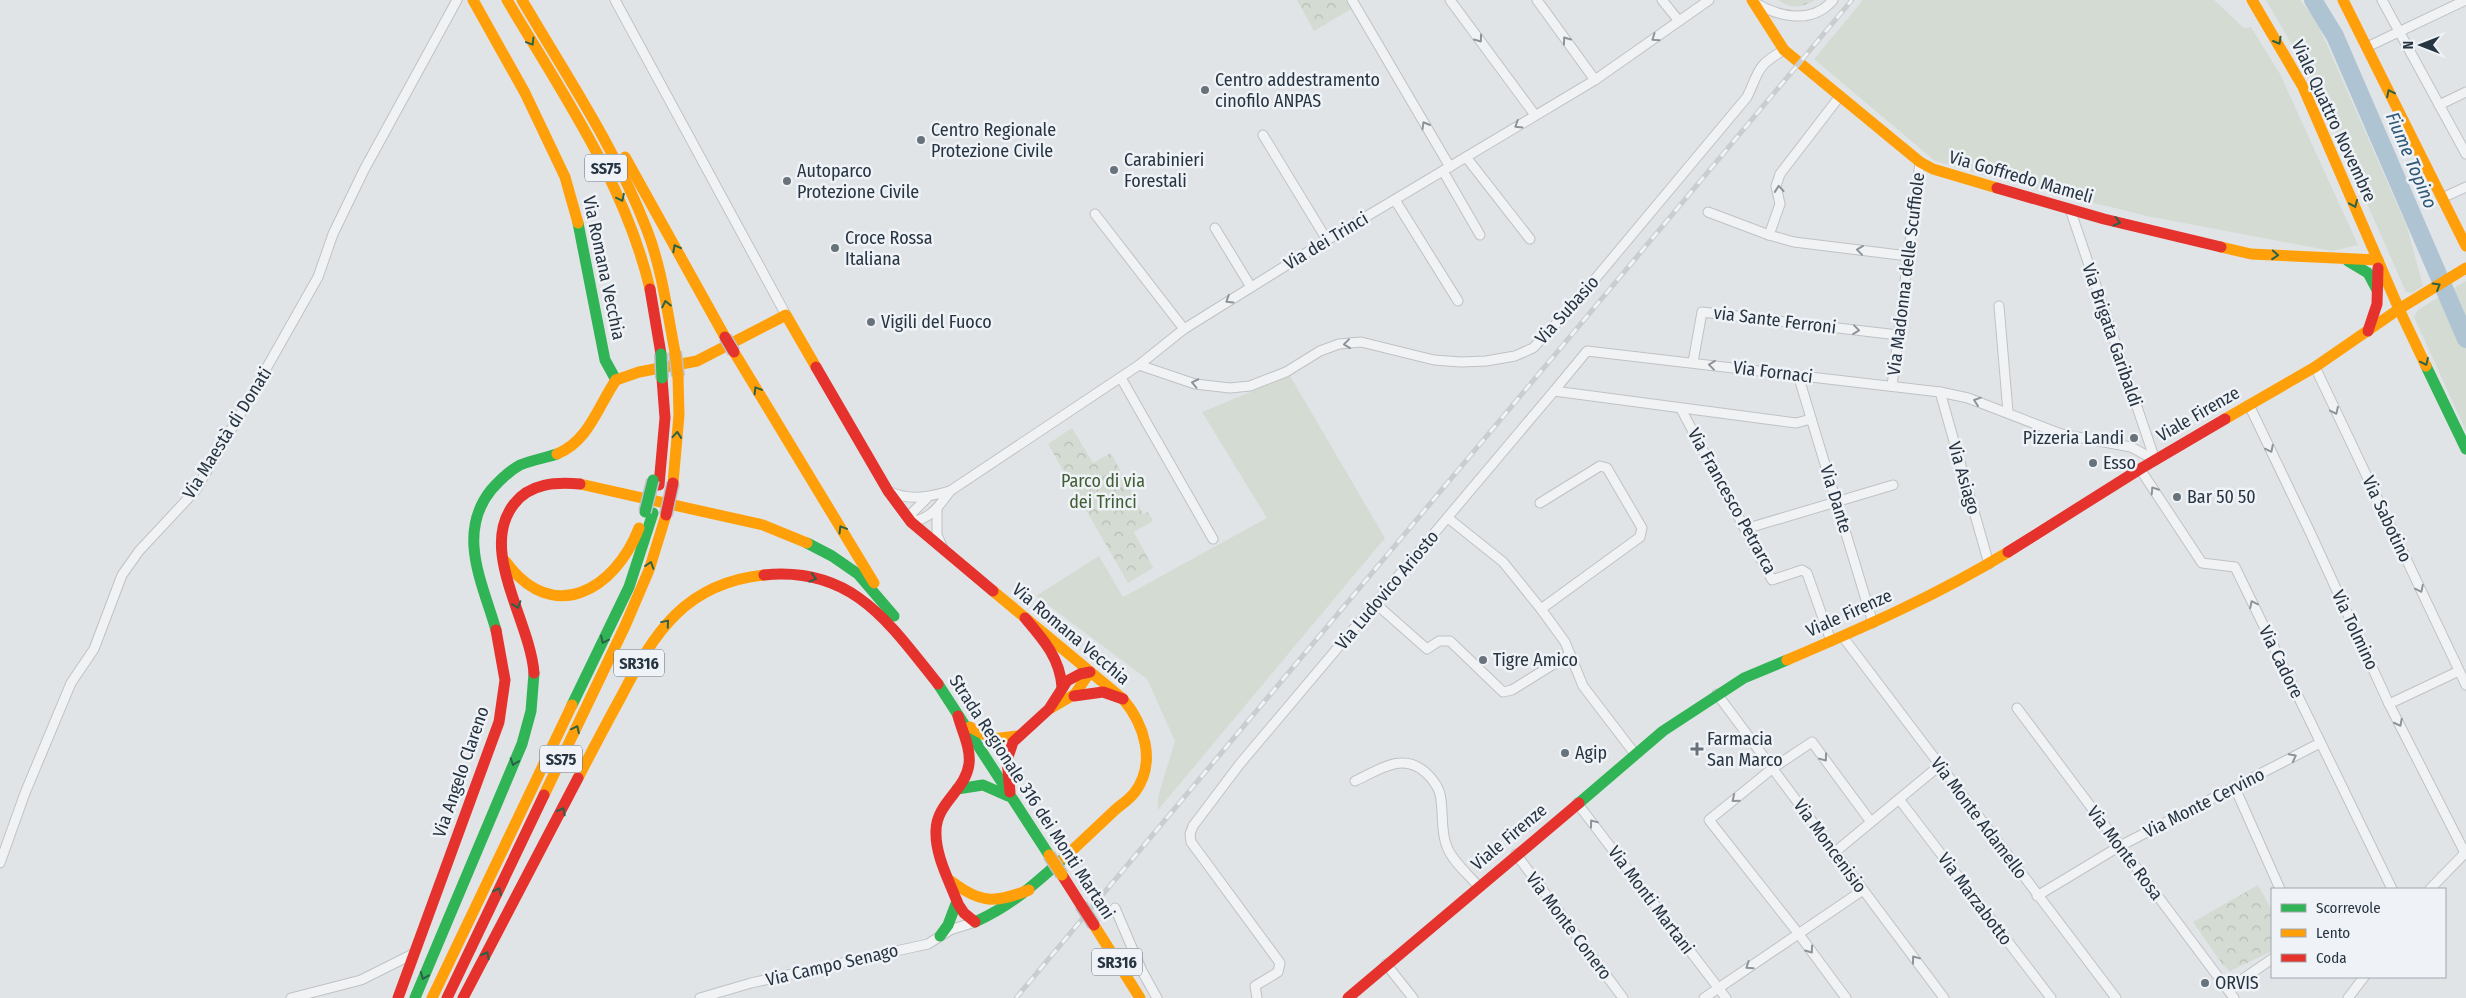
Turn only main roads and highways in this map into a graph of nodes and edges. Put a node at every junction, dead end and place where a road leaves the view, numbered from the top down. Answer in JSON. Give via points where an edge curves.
{"nodes":[{"id":1,"x":472,"y":0,"type":"edge"},
{"id":2,"x":507,"y":0,"type":"edge"},
{"id":3,"x":522,"y":0,"type":"edge"},
{"id":4,"x":1752,"y":0,"type":"edge"},
{"id":5,"x":2252,"y":0,"type":"edge"},
{"id":6,"x":2343,"y":0,"type":"edge"},
{"id":7,"x":575,"y":89,"type":"junction"},
{"id":8,"x":2466,"y":246,"type":"edge"},
{"id":9,"x":2346,"y":260,"type":"junction"},
{"id":10,"x":2378,"y":260,"type":"junction"},
{"id":11,"x":2464,"y":270,"type":"edge"},
{"id":12,"x":2378,"y":293,"type":"junction"},
{"id":13,"x":2399,"y":309,"type":"junction"},
{"id":14,"x":2368,"y":331,"type":"junction"},
{"id":15,"x":616,"y":380,"type":"junction"},
{"id":16,"x":2466,"y":449,"type":"edge"},
{"id":17,"x":649,"y":513,"type":"junction"},
{"id":18,"x":503,"y":558,"type":"junction"},
{"id":19,"x":894,"y":616,"type":"junction"},
{"id":20,"x":1025,"y":618,"type":"junction"},
{"id":21,"x":1090,"y":672,"type":"junction"},
{"id":22,"x":938,"y":684,"type":"junction"},
{"id":23,"x":1062,"y":687,"type":"junction"},
{"id":24,"x":1073,"y":696,"type":"junction"},
{"id":25,"x":1123,"y":699,"type":"junction"},
{"id":26,"x":1051,"y":708,"type":"junction"},
{"id":27,"x":958,"y":716,"type":"junction"},
{"id":28,"x":1017,"y":736,"type":"junction"},
{"id":29,"x":957,"y":789,"type":"junction"},
{"id":30,"x":1011,"y":798,"type":"junction"},
{"id":31,"x":1029,"y":890,"type":"junction"},
{"id":32,"x":960,"y":897,"type":"junction"},
{"id":33,"x":937,"y":938,"type":"road end"},
{"id":34,"x":398,"y":998,"type":"edge"},
{"id":35,"x":415,"y":998,"type":"edge"},
{"id":36,"x":432,"y":998,"type":"edge"},
{"id":37,"x":447,"y":998,"type":"edge"},
{"id":38,"x":464,"y":998,"type":"edge"},
{"id":39,"x":1140,"y":998,"type":"edge"},
{"id":40,"x":1348,"y":998,"type":"edge"}],
"edges":[{"from":1,"to":15,"type":"main road","name":"Via Romana Vecchia","via":[[526,93],[565,177],[583,242],[605,360]]},
{"from":2,"to":17,"type":"main road","number":"SS75","one_way":true,"bridge":true,"via":[[605,166],[625,208],[648,279],[656,313],[665,418]]},
{"from":3,"to":7,"type":"main road","number":"SS75"},
{"from":4,"to":9,"type":"main road","name":"Via Goffredo Mameli","one_way":true,"via":[[1784,50],[1920,162],[1933,169],[2070,209],[2251,254]]},
{"from":5,"to":10,"type":"main road","name":"Viale Quattro Novembre","one_way":true,"via":[[2303,87]]},
{"from":8,"to":6,"type":"main road","one_way":true},
{"from":19,"to":7,"type":"main road","number":"SR316","one_way":true,"bridge":true,"via":[[725,337],[627,160],[603,121]]},
{"from":37,"to":7,"type":"main road","number":"SS75","one_way":true,"bridge":true,"via":[[625,626],[649,570],[673,484],[679,415],[678,376],[660,273],[648,232],[626,180]]},
{"from":9,"to":10,"type":"main road","name":"Via Goffredo Mameli"},
{"from":9,"to":12,"type":"main road","name":"Via Goffredo Mameli","via":[[2368,273]]},
{"from":10,"to":12,"type":"main road","name":"Viale Quattro Novembre"},
{"from":10,"to":13,"type":"main road","name":"Viale Quattro Novembre"},
{"from":13,"to":11,"type":"main road","name":"Viale Firenze","one_way":true},
{"from":12,"to":14,"type":"main road","name":"Viale Quattro Novembre"},
{"from":13,"to":14,"type":"main road","name":"Viale Firenze"},
{"from":13,"to":16,"type":"main road","name":"Viale Quattro Novembre","one_way":true},
{"from":14,"to":40,"type":"main road","name":"Viale Firenze","via":[[2315,367],[2140,469],[1989,564],[1873,623],[1744,678],[1717,694],[1635,754]]},
{"from":15,"to":20,"type":"main road","name":"Via Romana Vecchia","via":[[639,372],[697,361],[786,315],[888,491],[912,522]]},
{"from":15,"to":34,"type":"main road","name":"Via Angelo Clareno","via":[[573,446],[557,455],[520,466],[502,478],[485,498],[474,522],[473,546],[478,574],[499,639],[505,675],[504,701],[498,729]]},
{"from":17,"to":18,"type":"main road","via":[[620,565],[598,583],[577,593],[565,596],[535,591]]},
{"from":17,"to":36,"type":"main road","number":"SS75","one_way":true,"via":[[629,587]]},
{"from":18,"to":19,"type":"main road","number":"SR316","via":[[501,538],[504,522],[514,503],[525,492],[542,484],[582,484],[763,525],[798,538],[858,574]]},
{"from":18,"to":35,"type":"main road","number":"SR316","one_way":true,"via":[[529,639],[533,667],[531,704],[514,764]]},
{"from":19,"to":22,"type":"main road","name":"Strada Regionale 316 dei Monti Martani","number":"SR316"},
{"from":20,"to":21,"type":"main road","name":"Via Romana Vecchia"},
{"from":20,"to":23,"type":"main road","via":[[1058,662]]},
{"from":21,"to":23,"type":"main road","via":[[1077,674]]},
{"from":21,"to":24,"type":"main road","via":[[1081,690]]},
{"from":21,"to":25,"type":"main road","name":"Via Romana Vecchia"},
{"from":22,"to":27,"type":"main road","name":"Strada Regionale 316 dei Monti Martani","number":"SR316"},
{"from":38,"to":22,"type":"main road","number":"SR316","one_way":true,"via":[[633,673],[673,614],[700,594],[727,582],[759,575],[811,576],[872,607],[888,621]]},
{"from":23,"to":26,"type":"main road"},
{"from":24,"to":25,"type":"main road","via":[[1103,692]]},
{"from":24,"to":26,"type":"main road"},
{"from":25,"to":31,"type":"main road","name":"Via Romana Vecchia","via":[[1140,720],[1144,732],[1147,757],[1141,781],[1135,792]]},
{"from":26,"to":28,"type":"main road"},
{"from":27,"to":28,"type":"main road","via":[[989,740]]},
{"from":27,"to":29,"type":"main road","via":[[969,760],[966,775]]},
{"from":27,"to":30,"type":"main road","name":"Strada Regionale 316 dei Monti Martani","number":"SR316"},
{"from":28,"to":30,"type":"main road","via":[[1005,761]]},
{"from":29,"to":30,"type":"main road","via":[[978,783],[992,786]]},
{"from":29,"to":32,"type":"main road","via":[[943,806],[936,828],[936,843],[941,862]]},
{"from":30,"to":39,"type":"main road","name":"Strada Regionale 316 dei Monti Martani","number":"SR316","bridge":true},
{"from":31,"to":32,"type":"main road","via":[[993,902]]},
{"from":31,"to":32,"type":"main road","name":"Via Romana Vecchia","via":[[1000,910],[974,922],[974,910]]},
{"from":32,"to":33,"type":"main road","via":[[948,925]]}]}
